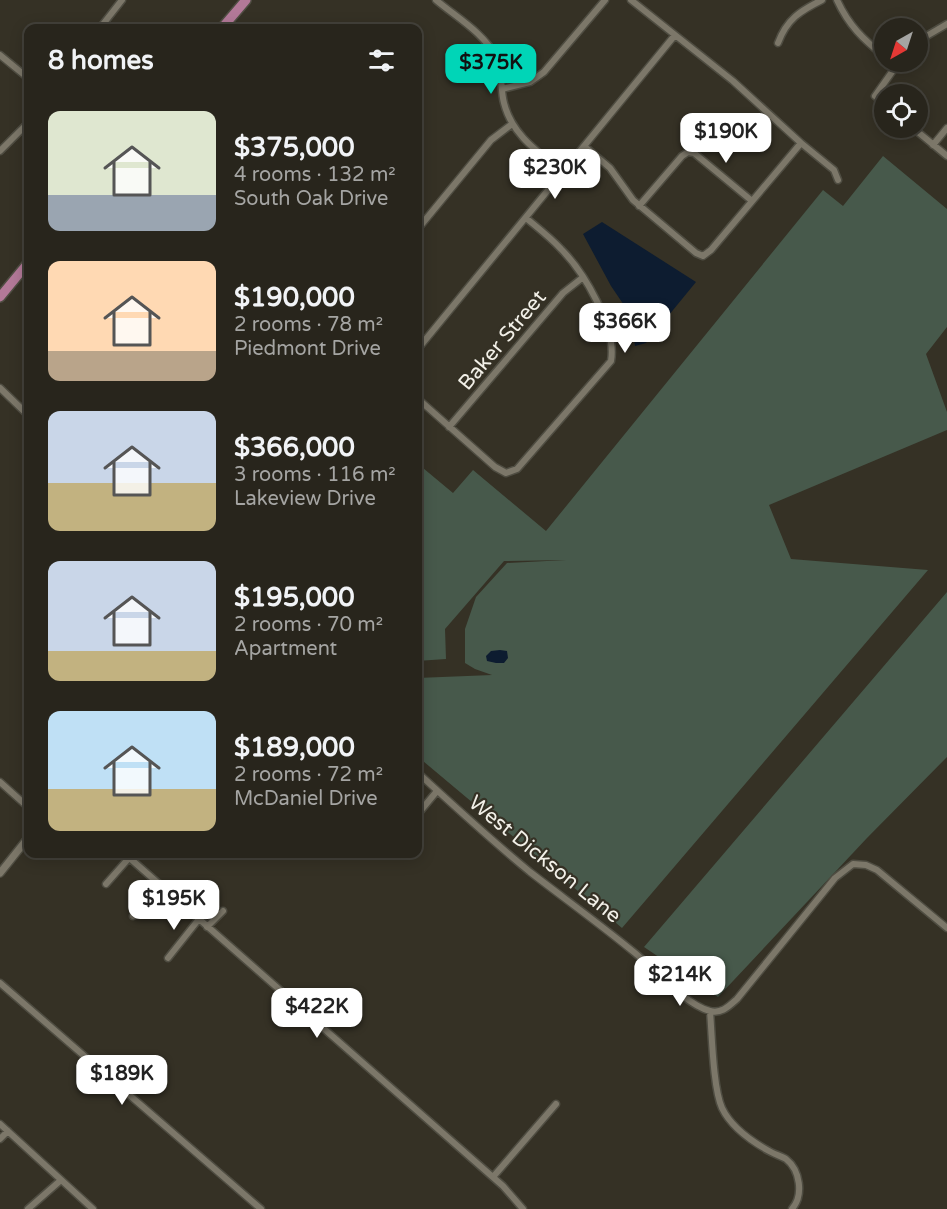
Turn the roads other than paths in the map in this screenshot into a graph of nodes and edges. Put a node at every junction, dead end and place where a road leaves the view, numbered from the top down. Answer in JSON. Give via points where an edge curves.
{"nodes":[{"id":1,"x":122,"y":0,"type":"edge"},
{"id":2,"x":246,"y":0,"type":"edge"},
{"id":3,"x":436,"y":0,"type":"edge"},
{"id":4,"x":605,"y":0,"type":"edge"},
{"id":5,"x":631,"y":0,"type":"edge"},
{"id":6,"x":822,"y":0,"type":"edge"},
{"id":7,"x":837,"y":0,"type":"edge"},
{"id":8,"x":103,"y":24,"type":"edge"},
{"id":9,"x":225,"y":24,"type":"edge"},
{"id":10,"x":947,"y":24,"type":"edge"},
{"id":11,"x":675,"y":35,"type":"junction"},
{"id":12,"x":928,"y":35,"type":"edge"},
{"id":13,"x":778,"y":43,"type":"dead end"},
{"id":14,"x":874,"y":48,"type":"edge"},
{"id":15,"x":0,"y":55,"type":"edge"},
{"id":16,"x":24,"y":75,"type":"edge"},
{"id":17,"x":502,"y":89,"type":"junction"},
{"id":18,"x":512,"y":124,"type":"junction"},
{"id":19,"x":24,"y":127,"type":"edge"},
{"id":20,"x":947,"y":128,"type":"edge"},
{"id":21,"x":925,"y":138,"type":"edge"},
{"id":22,"x":801,"y":142,"type":"junction"},
{"id":23,"x":933,"y":145,"type":"junction"},
{"id":24,"x":584,"y":146,"type":"junction"},
{"id":25,"x":0,"y":151,"type":"edge"},
{"id":26,"x":947,"y":156,"type":"edge"},
{"id":27,"x":562,"y":172,"type":"junction"},
{"id":28,"x":838,"y":180,"type":"dead end"},
{"id":29,"x":752,"y":201,"type":"junction"},
{"id":30,"x":639,"y":206,"type":"junction"},
{"id":31,"x":526,"y":218,"type":"junction"},
{"id":32,"x":422,"y":224,"type":"edge"},
{"id":33,"x":24,"y":268,"type":"edge"},
{"id":34,"x":582,"y":278,"type":"junction"},
{"id":35,"x":0,"y":297,"type":"edge"},
{"id":36,"x":422,"y":344,"type":"edge"},
{"id":37,"x":0,"y":388,"type":"edge"},
{"id":38,"x":422,"y":403,"type":"edge"},
{"id":39,"x":24,"y":411,"type":"edge"},
{"id":40,"x":449,"y":427,"type":"junction"},
{"id":41,"x":422,"y":777,"type":"edge"},
{"id":42,"x":0,"y":782,"type":"edge"},
{"id":43,"x":437,"y":791,"type":"junction"},
{"id":44,"x":24,"y":803,"type":"edge"},
{"id":45,"x":422,"y":808,"type":"edge"},
{"id":46,"x":24,"y":843,"type":"edge"},
{"id":47,"x":126,"y":858,"type":"edge"},
{"id":48,"x":129,"y":858,"type":"edge"},
{"id":49,"x":0,"y":873,"type":"edge"},
{"id":50,"x":106,"y":884,"type":"dead end"},
{"id":51,"x":160,"y":885,"type":"junction"},
{"id":52,"x":223,"y":911,"type":"dead end"},
{"id":53,"x":133,"y":916,"type":"dead end"},
{"id":54,"x":199,"y":919,"type":"junction"},
{"id":55,"x":207,"y":927,"type":"junction"},
{"id":56,"x":947,"y":928,"type":"edge"},
{"id":57,"x":168,"y":958,"type":"dead end"},
{"id":58,"x":0,"y":983,"type":"edge"},
{"id":59,"x":710,"y":1011,"type":"junction"},
{"id":60,"x":556,"y":1104,"type":"dead end"},
{"id":61,"x":0,"y":1125,"type":"edge"},
{"id":62,"x":8,"y":1131,"type":"junction"},
{"id":63,"x":0,"y":1139,"type":"edge"},
{"id":64,"x":493,"y":1178,"type":"junction"},
{"id":65,"x":61,"y":1180,"type":"junction"},
{"id":66,"x":28,"y":1209,"type":"edge"},
{"id":67,"x":93,"y":1209,"type":"edge"},
{"id":68,"x":261,"y":1209,"type":"edge"},
{"id":69,"x":523,"y":1209,"type":"edge"},
{"id":70,"x":792,"y":1209,"type":"edge"}],
"edges":[{"from":1,"to":8,"type":"street"},
{"from":2,"to":9,"type":"main road"},
{"from":3,"to":17,"type":"street","via":[[489,46],[497,59]]},
{"from":4,"to":17,"type":"street","via":[[544,72],[530,82]]},
{"from":5,"to":11,"type":"street"},
{"from":6,"to":13,"type":"street","via":[[801,11],[784,28]]},
{"from":7,"to":14,"type":"street","via":[[857,33]]},
{"from":10,"to":12,"type":"street"},
{"from":11,"to":22,"type":"street"},
{"from":11,"to":24,"type":"street"},
{"from":15,"to":16,"type":"street"},
{"from":17,"to":18,"type":"street"},
{"from":18,"to":27,"type":"street","via":[[523,139]]},
{"from":18,"to":32,"type":"street","via":[[490,140]]},
{"from":19,"to":25,"type":"street"},
{"from":20,"to":23,"type":"street"},
{"from":21,"to":23,"type":"street"},
{"from":22,"to":28,"type":"street","via":[[834,170]]},
{"from":22,"to":29,"type":"street"},
{"from":23,"to":26,"type":"street"},
{"from":24,"to":27,"type":"street"},
{"from":24,"to":30,"type":"street","via":[[610,168]]},
{"from":27,"to":31,"type":"street"},
{"from":29,"to":30,"type":"street","via":[[688,152]]},
{"from":29,"to":30,"type":"street","via":[[703,256]]},
{"from":31,"to":34,"type":"street","via":[[561,248]]},
{"from":31,"to":36,"type":"street"},
{"from":33,"to":35,"type":"main road"},
{"from":34,"to":40,"type":"street","name":"Baker Street","via":[[563,293]]},
{"from":34,"to":40,"type":"street","via":[[608,322],[611,361],[517,469],[507,473],[495,467]]},
{"from":37,"to":39,"type":"street"},
{"from":38,"to":40,"type":"street"},
{"from":41,"to":43,"type":"street","name":"West Dickson Lane"},
{"from":42,"to":44,"type":"street"},
{"from":43,"to":45,"type":"street"},
{"from":43,"to":59,"type":"street","name":"West Dickson Lane","via":[[685,996]]},
{"from":46,"to":49,"type":"street"},
{"from":47,"to":50,"type":"street"},
{"from":48,"to":51,"type":"street"},
{"from":51,"to":53,"type":"street"},
{"from":51,"to":54,"type":"street"},
{"from":52,"to":55,"type":"street"},
{"from":54,"to":55,"type":"street"},
{"from":54,"to":57,"type":"street"},
{"from":55,"to":64,"type":"street"},
{"from":56,"to":59,"type":"street","via":[[877,870],[853,864],[835,878],[737,999],[724,1011]]},
{"from":58,"to":68,"type":"street"},
{"from":59,"to":70,"type":"street","via":[[722,1108],[735,1127],[787,1160],[797,1173],[799,1190]]},
{"from":60,"to":64,"type":"street"},
{"from":61,"to":62,"type":"street"},
{"from":62,"to":63,"type":"street"},
{"from":62,"to":65,"type":"street"},
{"from":64,"to":69,"type":"street"},
{"from":65,"to":66,"type":"street"},
{"from":65,"to":67,"type":"street"}]}
